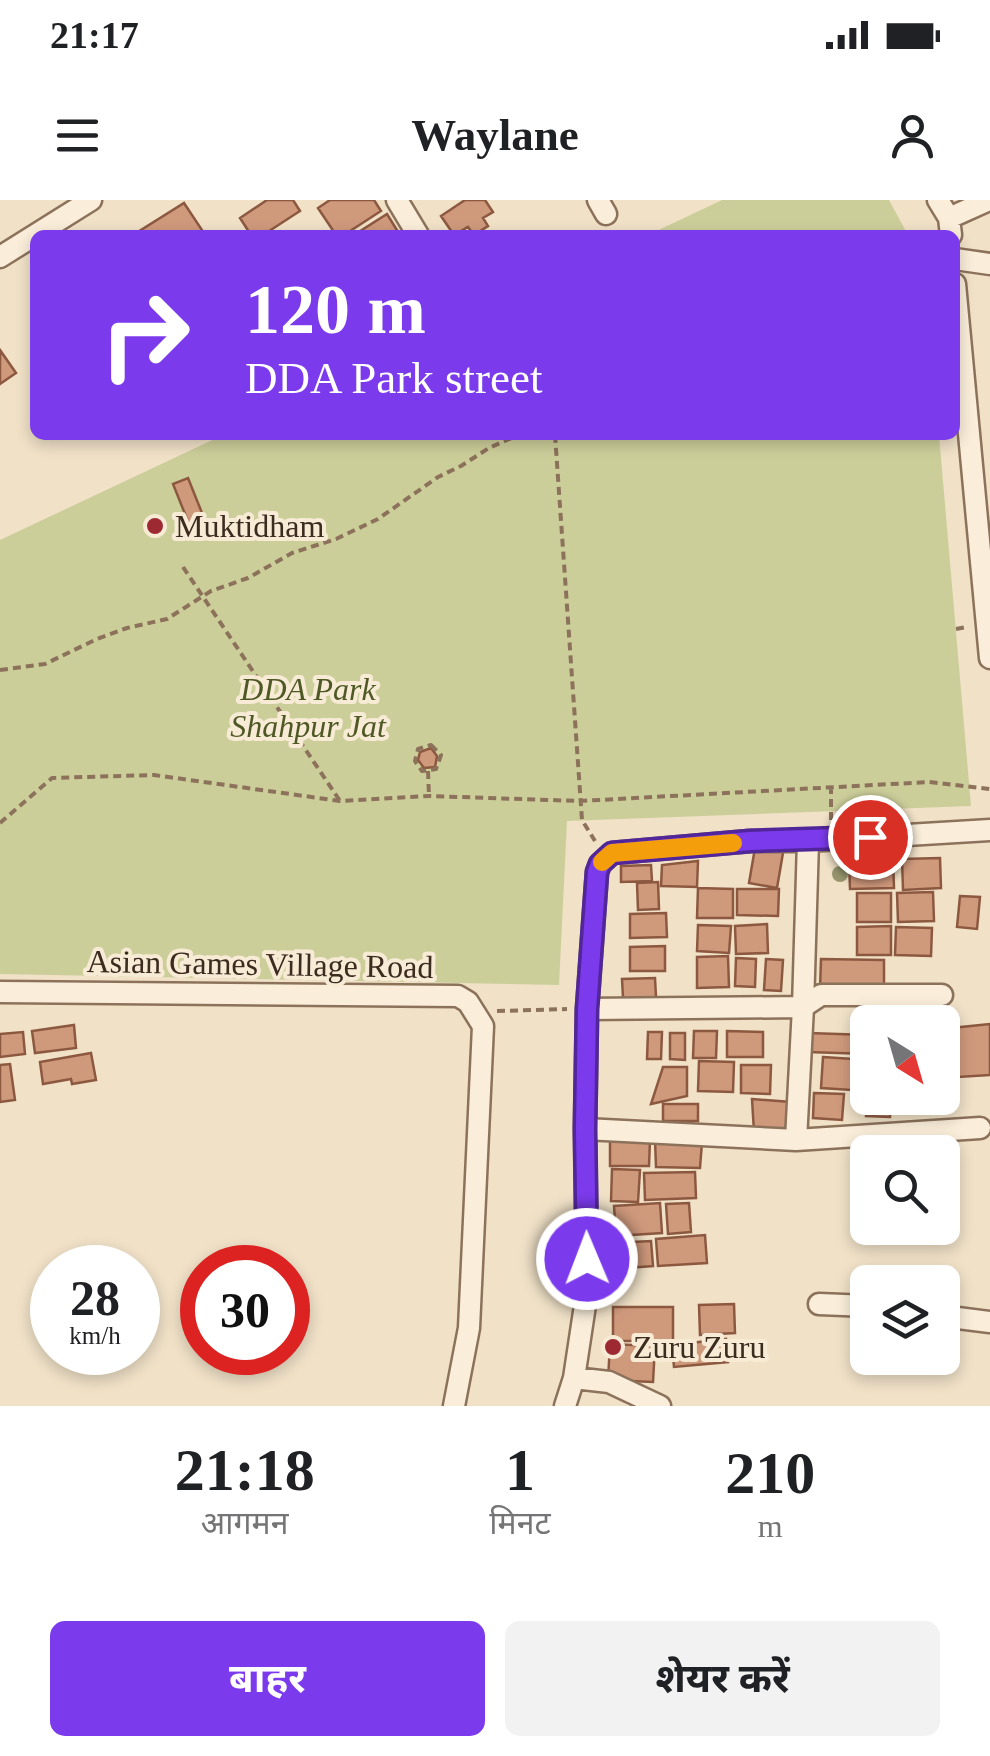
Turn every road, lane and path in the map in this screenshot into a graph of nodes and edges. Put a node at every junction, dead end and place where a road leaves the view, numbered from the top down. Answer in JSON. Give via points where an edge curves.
{"nodes":[{"id":1,"x":91,"y":200,"type":"edge"},
{"id":2,"x":396,"y":200,"type":"edge"},
{"id":3,"x":989,"y":200,"type":"edge"},
{"id":4,"x":946,"y":218,"type":"edge"},
{"id":5,"x":43,"y":230,"type":"edge"},
{"id":6,"x":415,"y":230,"type":"edge"},
{"id":7,"x":30,"y":238,"type":"edge"},
{"id":8,"x":0,"y":257,"type":"edge"},
{"id":9,"x":960,"y":260,"type":"edge"},
{"id":10,"x":990,"y":264,"type":"edge"},
{"id":11,"x":960,"y":337,"type":"edge"},
{"id":12,"x":507,"y":440,"type":"edge"},
{"id":13,"x":555,"y":440,"type":"edge"},
{"id":14,"x":182,"y":567,"type":"dead end"},
{"id":15,"x":203,"y":596,"type":"junction"},
{"id":16,"x":990,"y":658,"type":"edge"},
{"id":17,"x":0,"y":670,"type":"edge"},
{"id":18,"x":428,"y":771,"type":"junction"},
{"id":19,"x":831,"y":787,"type":"junction"},
{"id":20,"x":990,"y":789,"type":"edge"},
{"id":21,"x":429,"y":796,"type":"junction"},
{"id":22,"x":580,"y":801,"type":"junction"},
{"id":23,"x":340,"y":802,"type":"junction"},
{"id":24,"x":0,"y":823,"type":"edge"},
{"id":25,"x":990,"y":830,"type":"edge"},
{"id":26,"x":831,"y":839,"type":"junction"},
{"id":27,"x":808,"y":841,"type":"junction"},
{"id":28,"x":605,"y":858,"type":"junction"},
{"id":29,"x":0,"y":992,"type":"edge"},
{"id":30,"x":942,"y":995,"type":"dead end"},
{"id":31,"x":803,"y":1008,"type":"junction"},
{"id":32,"x":578,"y":1009,"type":"junction"},
{"id":33,"x":476,"y":1012,"type":"junction"},
{"id":34,"x":980,"y":1128,"type":"dead end"},
{"id":35,"x":585,"y":1129,"type":"junction"},
{"id":36,"x":796,"y":1140,"type":"junction"},
{"id":37,"x":818,"y":1304,"type":"dead end"},
{"id":38,"x":850,"y":1305,"type":"edge"},
{"id":39,"x":960,"y":1318,"type":"edge"},
{"id":40,"x":990,"y":1322,"type":"edge"},
{"id":41,"x":574,"y":1378,"type":"junction"},
{"id":42,"x":454,"y":1406,"type":"edge"},
{"id":43,"x":565,"y":1406,"type":"edge"},
{"id":44,"x":660,"y":1406,"type":"edge"}],
"edges":[{"from":1,"to":5,"type":"street"},
{"from":2,"to":6,"type":"street"},
{"from":3,"to":4,"type":"street"},
{"from":7,"to":8,"type":"street"},
{"from":9,"to":10,"type":"street"},
{"from":11,"to":16,"type":"street"},
{"from":12,"to":15,"type":"path","via":[[378,519]]},
{"from":13,"to":22,"type":"path"},
{"from":14,"to":15,"type":"path"},
{"from":15,"to":17,"type":"path","via":[[167,619],[97,639],[45,664]]},
{"from":15,"to":23,"type":"path"},
{"from":18,"to":18,"type":"path","via":[[415,762],[418,749],[431,745],[440,756]]},
{"from":18,"to":21,"type":"path"},
{"from":19,"to":20,"type":"path","via":[[930,782]]},
{"from":19,"to":22,"type":"path"},
{"from":19,"to":26,"type":"path"},
{"from":21,"to":22,"type":"path"},
{"from":21,"to":23,"type":"path"},
{"from":22,"to":28,"type":"path","via":[[582,820]]},
{"from":23,"to":24,"type":"path","via":[[154,775],[52,778]]},
{"from":25,"to":26,"type":"street"},
{"from":26,"to":27,"type":"street"},
{"from":27,"to":28,"type":"street"},
{"from":27,"to":31,"type":"street"},
{"from":28,"to":32,"type":"street","via":[[597,872]]},
{"from":29,"to":33,"type":"street","name":"Asian Games Village Road","via":[[458,996]]},
{"from":30,"to":31,"type":"street","via":[[822,995]]},
{"from":31,"to":32,"type":"street"},
{"from":31,"to":36,"type":"street"},
{"from":32,"to":33,"type":"path"},
{"from":32,"to":35,"type":"street"},
{"from":33,"to":42,"type":"street","via":[[483,1026],[469,1328]]},
{"from":34,"to":36,"type":"street"},
{"from":35,"to":36,"type":"street"},
{"from":35,"to":41,"type":"street","via":[[587,1292]]},
{"from":37,"to":38,"type":"street"},
{"from":39,"to":40,"type":"street"},
{"from":41,"to":43,"type":"street"},
{"from":41,"to":44,"type":"street","via":[[608,1382]]}]}
